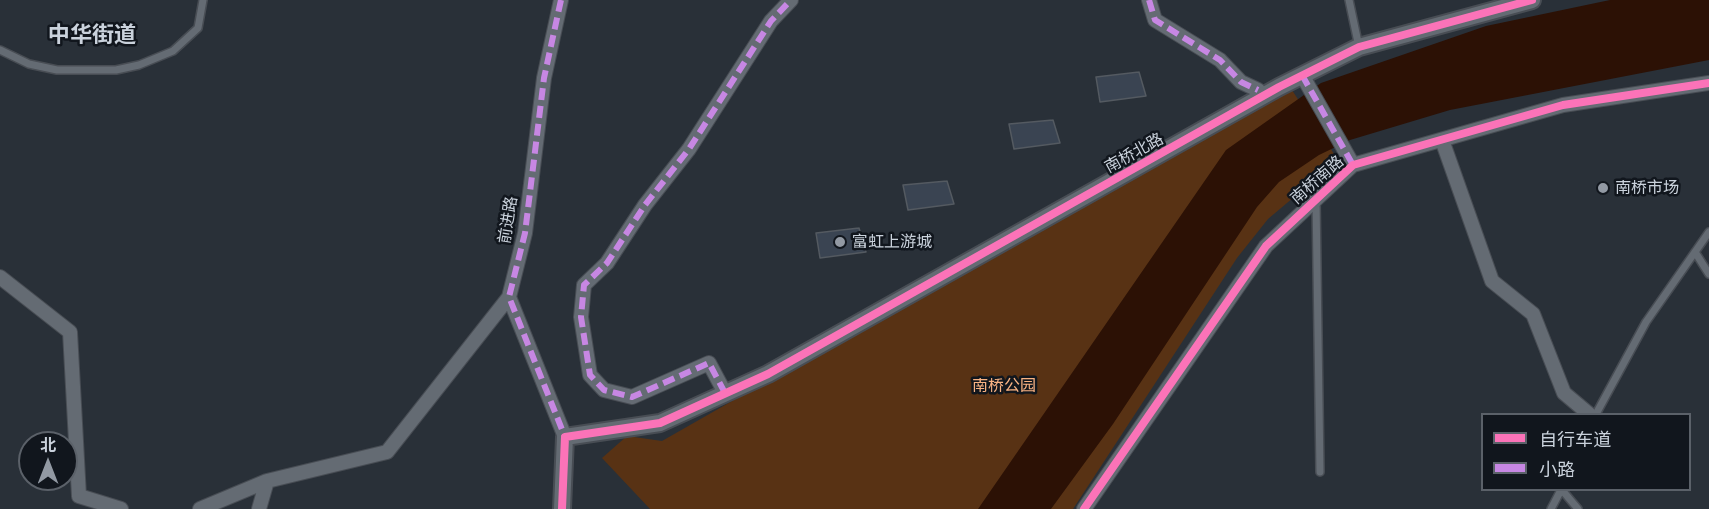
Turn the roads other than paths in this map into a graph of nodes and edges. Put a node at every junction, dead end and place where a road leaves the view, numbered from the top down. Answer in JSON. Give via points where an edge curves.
{"nodes":[{"id":1,"x":203,"y":0,"type":"edge"},
{"id":2,"x":561,"y":0,"type":"edge"},
{"id":3,"x":791,"y":0,"type":"edge"},
{"id":4,"x":1149,"y":0,"type":"edge"},
{"id":5,"x":1349,"y":0,"type":"edge"},
{"id":6,"x":1532,"y":0,"type":"edge"},
{"id":7,"x":1359,"y":47,"type":"junction"},
{"id":8,"x":0,"y":50,"type":"edge"},
{"id":9,"x":1302,"y":75,"type":"junction"},
{"id":10,"x":1709,"y":82,"type":"edge"},
{"id":11,"x":1279,"y":87,"type":"junction"},
{"id":12,"x":1258,"y":90,"type":"joint"},
{"id":13,"x":1442,"y":140,"type":"junction"},
{"id":14,"x":1353,"y":165,"type":"junction"},
{"id":15,"x":1316,"y":197,"type":"junction"},
{"id":16,"x":1709,"y":232,"type":"edge"},
{"id":17,"x":1695,"y":252,"type":"junction"},
{"id":18,"x":1709,"y":274,"type":"edge"},
{"id":19,"x":0,"y":277,"type":"edge"},
{"id":20,"x":509,"y":297,"type":"junction"},
{"id":21,"x":725,"y":393,"type":"junction"},
{"id":22,"x":1588,"y":413,"type":"edge"},
{"id":23,"x":1597,"y":413,"type":"edge"},
{"id":24,"x":565,"y":437,"type":"junction"},
{"id":25,"x":1320,"y":472,"type":"dead end"},
{"id":26,"x":267,"y":481,"type":"junction"},
{"id":27,"x":1560,"y":491,"type":"edge"},
{"id":28,"x":1563,"y":491,"type":"edge"},
{"id":29,"x":121,"y":509,"type":"edge"},
{"id":30,"x":200,"y":509,"type":"edge"},
{"id":31,"x":259,"y":509,"type":"edge"},
{"id":32,"x":562,"y":509,"type":"edge"},
{"id":33,"x":1084,"y":509,"type":"edge"},
{"id":34,"x":1551,"y":509,"type":"edge"},
{"id":35,"x":1578,"y":509,"type":"edge"}],
"edges":[{"from":1,"to":8,"type":"lane","via":[[198,28],[173,51],[139,65],[116,70],[57,70],[29,64]]},
{"from":2,"to":20,"type":"street","name":"前进路","via":[[544,78],[525,233]]},
{"from":3,"to":21,"type":"street","via":[[771,21],[689,149],[645,205],[607,263],[584,285],[581,317],[590,375],[604,390],[632,397],[709,363]]},
{"from":4,"to":12,"type":"street","via":[[1155,20],[1220,60],[1241,82]]},
{"from":5,"to":7,"type":"lane"},
{"from":6,"to":7,"type":"street","name":"南桥北路"},
{"from":7,"to":9,"type":"street","name":"南桥北路"},
{"from":9,"to":11,"type":"street","name":"南桥北路"},
{"from":9,"to":14,"type":"street"},
{"from":10,"to":13,"type":"street","name":"南桥南路","via":[[1563,105]]},
{"from":11,"to":12,"type":"lane"},
{"from":11,"to":21,"type":"street","name":"南桥北路","via":[[768,374]]},
{"from":13,"to":14,"type":"street","name":"南桥南路"},
{"from":13,"to":22,"type":"street","via":[[1492,282],[1533,314],[1564,393]]},
{"from":14,"to":15,"type":"street","name":"南桥南路"},
{"from":15,"to":25,"type":"lane"},
{"from":15,"to":33,"type":"street","name":"南桥南路","via":[[1266,246]]},
{"from":16,"to":17,"type":"lane"},
{"from":17,"to":18,"type":"lane"},
{"from":17,"to":23,"type":"lane","via":[[1646,322]]},
{"from":19,"to":29,"type":"street","via":[[70,332],[79,496]]},
{"from":20,"to":24,"type":"street"},
{"from":20,"to":26,"type":"street","via":[[387,452]]},
{"from":21,"to":24,"type":"street","name":"南桥北路","via":[[660,423]]},
{"from":24,"to":32,"type":"street"},
{"from":26,"to":30,"type":"street"},
{"from":26,"to":31,"type":"street"},
{"from":27,"to":34,"type":"lane"},
{"from":28,"to":35,"type":"lane"}]}
